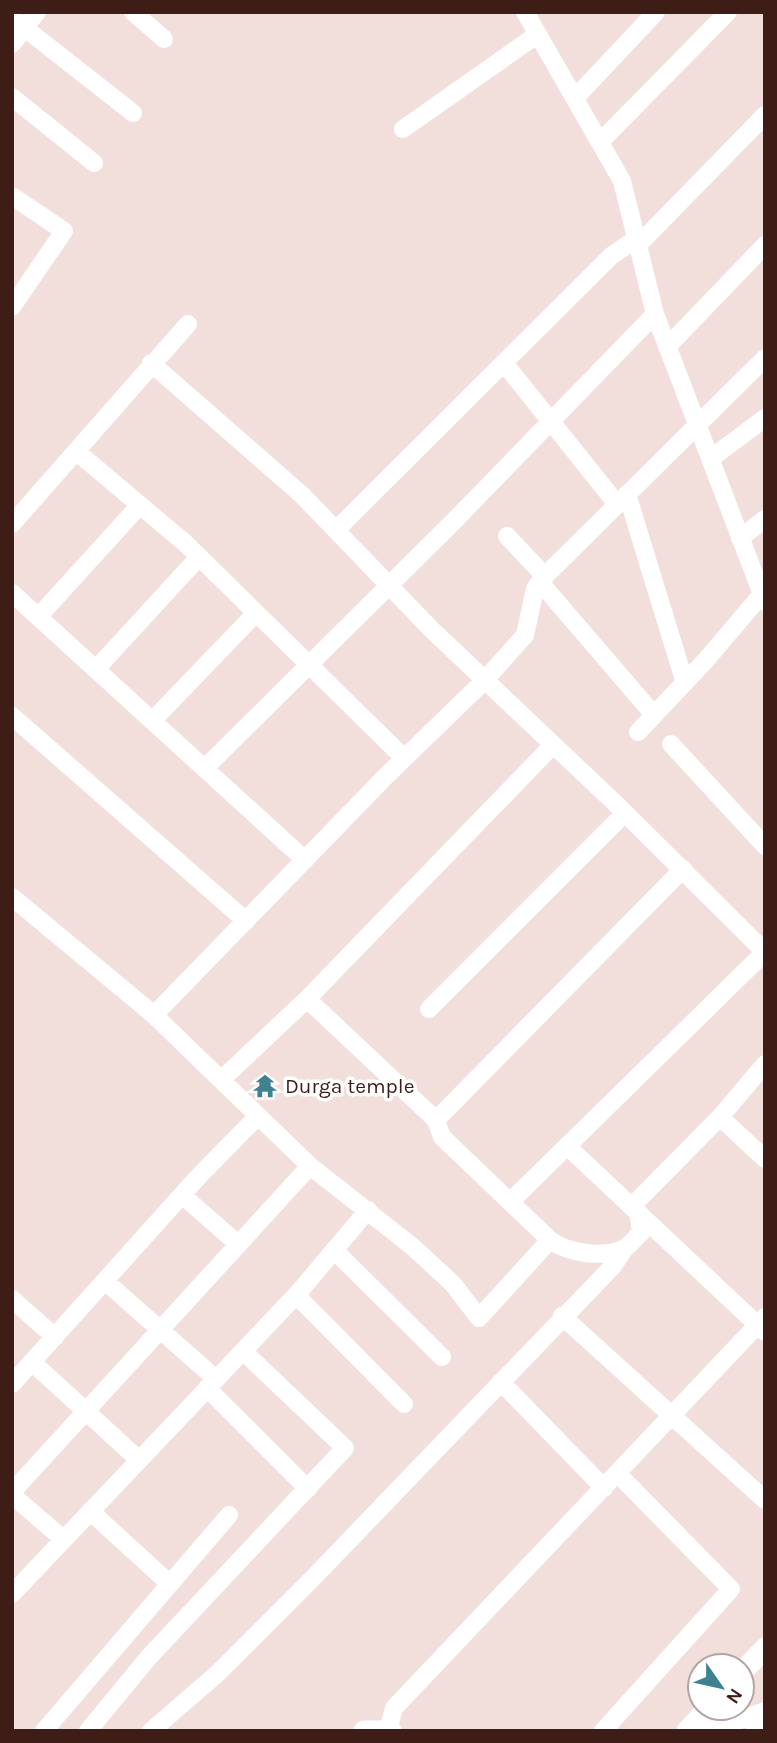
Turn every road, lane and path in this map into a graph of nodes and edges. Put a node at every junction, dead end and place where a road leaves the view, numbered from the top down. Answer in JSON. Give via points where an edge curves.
{"nodes":[{"id":1,"x":37,"y":12,"type":"edge"},
{"id":2,"x":133,"y":12,"type":"edge"},
{"id":3,"x":656,"y":12,"type":"edge"},
{"id":4,"x":728,"y":12,"type":"edge"},
{"id":5,"x":528,"y":14,"type":"edge"},
{"id":6,"x":18,"y":23,"type":"edge"},
{"id":7,"x":538,"y":34,"type":"junction"},
{"id":8,"x":164,"y":39,"type":"dead end"},
{"id":9,"x":12,"y":44,"type":"edge"},
{"id":10,"x":12,"y":97,"type":"edge"},
{"id":11,"x":575,"y":98,"type":"junction"},
{"id":12,"x":133,"y":113,"type":"dead end"},
{"id":13,"x":765,"y":115,"type":"edge"},
{"id":14,"x":404,"y":129,"type":"dead end"},
{"id":15,"x":600,"y":142,"type":"junction"},
{"id":16,"x":94,"y":163,"type":"dead end"},
{"id":17,"x":12,"y":196,"type":"edge"},
{"id":18,"x":637,"y":242,"type":"junction"},
{"id":19,"x":765,"y":245,"type":"edge"},
{"id":20,"x":12,"y":307,"type":"edge"},
{"id":21,"x":655,"y":314,"type":"junction"},
{"id":22,"x":188,"y":324,"type":"dead end"},
{"id":23,"x":667,"y":347,"type":"junction"},
{"id":24,"x":765,"y":358,"type":"edge"},
{"id":25,"x":151,"y":363,"type":"junction"},
{"id":26,"x":504,"y":363,"type":"junction"},
{"id":27,"x":765,"y":418,"type":"edge"},
{"id":28,"x":549,"y":422,"type":"junction"},
{"id":29,"x":697,"y":426,"type":"junction"},
{"id":30,"x":77,"y":452,"type":"junction"},
{"id":31,"x":710,"y":459,"type":"junction"},
{"id":32,"x":622,"y":499,"type":"junction"},
{"id":33,"x":140,"y":505,"type":"junction"},
{"id":34,"x":765,"y":519,"type":"edge"},
{"id":35,"x":12,"y":524,"type":"edge"},
{"id":36,"x":336,"y":530,"type":"junction"},
{"id":37,"x":507,"y":536,"type":"dead end"},
{"id":38,"x":740,"y":538,"type":"junction"},
{"id":39,"x":199,"y":557,"type":"junction"},
{"id":40,"x":542,"y":579,"type":"junction"},
{"id":41,"x":390,"y":585,"type":"junction"},
{"id":42,"x":12,"y":593,"type":"edge"},
{"id":43,"x":763,"y":598,"type":"edge"},
{"id":44,"x":255,"y":614,"type":"junction"},
{"id":45,"x":39,"y":617,"type":"junction"},
{"id":46,"x":309,"y":666,"type":"junction"},
{"id":47,"x":97,"y":668,"type":"junction"},
{"id":48,"x":485,"y":680,"type":"junction"},
{"id":49,"x":685,"y":682,"type":"junction"},
{"id":50,"x":654,"y":715,"type":"junction"},
{"id":51,"x":12,"y":716,"type":"edge"},
{"id":52,"x":154,"y":719,"type":"junction"},
{"id":53,"x":638,"y":732,"type":"dead end"},
{"id":54,"x":671,"y":744,"type":"dead end"},
{"id":55,"x":553,"y":745,"type":"junction"},
{"id":56,"x":404,"y":758,"type":"junction"},
{"id":57,"x":205,"y":768,"type":"junction"},
{"id":58,"x":625,"y":813,"type":"junction"},
{"id":59,"x":765,"y":846,"type":"edge"},
{"id":60,"x":305,"y":860,"type":"junction"},
{"id":61,"x":683,"y":869,"type":"junction"},
{"id":62,"x":12,"y":897,"type":"edge"},
{"id":63,"x":246,"y":921,"type":"junction"},
{"id":64,"x":765,"y":952,"type":"edge"},
{"id":65,"x":307,"y":999,"type":"junction"},
{"id":66,"x":429,"y":1009,"type":"dead end"},
{"id":67,"x":153,"y":1014,"type":"junction"},
{"id":68,"x":765,"y":1065,"type":"edge"},
{"id":69,"x":221,"y":1080,"type":"junction"},
{"id":70,"x":257,"y":1117,"type":"junction"},
{"id":71,"x":720,"y":1117,"type":"junction"},
{"id":72,"x":436,"y":1120,"type":"junction"},
{"id":73,"x":567,"y":1146,"type":"junction"},
{"id":74,"x":765,"y":1159,"type":"edge"},
{"id":75,"x":310,"y":1166,"type":"junction"},
{"id":76,"x":182,"y":1195,"type":"junction"},
{"id":77,"x":510,"y":1202,"type":"junction"},
{"id":78,"x":635,"y":1208,"type":"junction"},
{"id":79,"x":368,"y":1210,"type":"junction"},
{"id":80,"x":550,"y":1240,"type":"junction"},
{"id":81,"x":238,"y":1244,"type":"junction"},
{"id":82,"x":625,"y":1248,"type":"junction"},
{"id":83,"x":334,"y":1251,"type":"junction"},
{"id":84,"x":106,"y":1282,"type":"junction"},
{"id":85,"x":296,"y":1295,"type":"junction"},
{"id":86,"x":12,"y":1299,"type":"edge"},
{"id":87,"x":562,"y":1316,"type":"junction"},
{"id":88,"x":762,"y":1325,"type":"edge"},
{"id":89,"x":161,"y":1329,"type":"junction"},
{"id":90,"x":55,"y":1338,"type":"junction"},
{"id":91,"x":243,"y":1351,"type":"junction"},
{"id":92,"x":442,"y":1357,"type":"dead end"},
{"id":93,"x":32,"y":1362,"type":"junction"},
{"id":94,"x":501,"y":1382,"type":"junction"},
{"id":95,"x":12,"y":1384,"type":"edge"},
{"id":96,"x":212,"y":1384,"type":"junction"},
{"id":97,"x":404,"y":1404,"type":"dead end"},
{"id":98,"x":87,"y":1411,"type":"junction"},
{"id":99,"x":672,"y":1415,"type":"junction"},
{"id":100,"x":139,"y":1460,"type":"junction"},
{"id":101,"x":617,"y":1473,"type":"junction"},
{"id":102,"x":604,"y":1488,"type":"junction"},
{"id":103,"x":308,"y":1489,"type":"junction"},
{"id":104,"x":12,"y":1493,"type":"edge"},
{"id":105,"x":765,"y":1500,"type":"edge"},
{"id":106,"x":90,"y":1511,"type":"junction"},
{"id":107,"x":229,"y":1515,"type":"dead end"},
{"id":108,"x":63,"y":1539,"type":"junction"},
{"id":109,"x":170,"y":1584,"type":"junction"},
{"id":110,"x":12,"y":1594,"type":"edge"},
{"id":111,"x":756,"y":1714,"type":"edge"},
{"id":112,"x":734,"y":1722,"type":"edge"},
{"id":113,"x":389,"y":1730,"type":"edge"},
{"id":114,"x":44,"y":1731,"type":"edge"},
{"id":115,"x":88,"y":1731,"type":"edge"},
{"id":116,"x":151,"y":1731,"type":"edge"},
{"id":117,"x":364,"y":1731,"type":"edge"},
{"id":118,"x":603,"y":1731,"type":"edge"},
{"id":119,"x":709,"y":1731,"type":"edge"},
{"id":120,"x":761,"y":1731,"type":"edge"}],
"edges":[{"from":1,"to":6,"type":"street"},
{"from":2,"to":8,"type":"street"},
{"from":3,"to":11,"type":"street"},
{"from":4,"to":15,"type":"street"},
{"from":5,"to":7,"type":"street"},
{"from":6,"to":9,"type":"street"},
{"from":6,"to":12,"type":"street"},
{"from":7,"to":11,"type":"street"},
{"from":7,"to":14,"type":"street"},
{"from":10,"to":16,"type":"street"},
{"from":11,"to":15,"type":"street"},
{"from":13,"to":18,"type":"street"},
{"from":15,"to":18,"type":"street","via":[[622,181]]},
{"from":17,"to":20,"type":"street","via":[[64,231]]},
{"from":18,"to":21,"type":"street"},
{"from":18,"to":26,"type":"street","via":[[611,256]]},
{"from":19,"to":23,"type":"street"},
{"from":21,"to":23,"type":"street"},
{"from":21,"to":28,"type":"street"},
{"from":22,"to":25,"type":"street"},
{"from":23,"to":29,"type":"street"},
{"from":24,"to":29,"type":"street"},
{"from":25,"to":30,"type":"street"},
{"from":25,"to":36,"type":"street"},
{"from":26,"to":28,"type":"street"},
{"from":26,"to":36,"type":"street"},
{"from":27,"to":31,"type":"street"},
{"from":28,"to":32,"type":"street"},
{"from":28,"to":41,"type":"street"},
{"from":29,"to":31,"type":"street"},
{"from":29,"to":32,"type":"street"},
{"from":30,"to":33,"type":"street"},
{"from":30,"to":35,"type":"street"},
{"from":31,"to":38,"type":"street"},
{"from":32,"to":40,"type":"street"},
{"from":32,"to":49,"type":"street"},
{"from":33,"to":39,"type":"street"},
{"from":33,"to":45,"type":"street"},
{"from":34,"to":38,"type":"street"},
{"from":36,"to":41,"type":"street"},
{"from":37,"to":40,"type":"street"},
{"from":38,"to":43,"type":"street"},
{"from":39,"to":44,"type":"street"},
{"from":39,"to":47,"type":"street"},
{"from":40,"to":48,"type":"street","via":[[535,589],[525,635]]},
{"from":40,"to":50,"type":"street"},
{"from":41,"to":46,"type":"street"},
{"from":41,"to":48,"type":"street"},
{"from":42,"to":45,"type":"street"},
{"from":43,"to":49,"type":"street"},
{"from":44,"to":46,"type":"street"},
{"from":44,"to":52,"type":"street"},
{"from":45,"to":47,"type":"street"},
{"from":46,"to":56,"type":"street"},
{"from":46,"to":57,"type":"street"},
{"from":47,"to":52,"type":"street"},
{"from":48,"to":55,"type":"street"},
{"from":48,"to":56,"type":"street"},
{"from":49,"to":50,"type":"street"},
{"from":50,"to":53,"type":"street"},
{"from":51,"to":63,"type":"street"},
{"from":52,"to":57,"type":"street"},
{"from":54,"to":59,"type":"street"},
{"from":55,"to":58,"type":"street"},
{"from":55,"to":65,"type":"street"},
{"from":56,"to":60,"type":"street"},
{"from":57,"to":60,"type":"street"},
{"from":58,"to":61,"type":"street"},
{"from":58,"to":66,"type":"street"},
{"from":60,"to":63,"type":"street"},
{"from":61,"to":64,"type":"street"},
{"from":61,"to":72,"type":"street"},
{"from":62,"to":67,"type":"street"},
{"from":63,"to":67,"type":"street"},
{"from":64,"to":73,"type":"street"},
{"from":65,"to":69,"type":"street"},
{"from":65,"to":72,"type":"street"},
{"from":67,"to":69,"type":"street"},
{"from":68,"to":71,"type":"street"},
{"from":69,"to":70,"type":"street"},
{"from":70,"to":75,"type":"street"},
{"from":70,"to":76,"type":"street"},
{"from":71,"to":74,"type":"street"},
{"from":71,"to":78,"type":"street"},
{"from":72,"to":77,"type":"street","via":[[442,1137]]},
{"from":73,"to":77,"type":"street"},
{"from":73,"to":78,"type":"street"},
{"from":75,"to":79,"type":"street"},
{"from":75,"to":81,"type":"street"},
{"from":76,"to":81,"type":"street"},
{"from":76,"to":84,"type":"street"},
{"from":77,"to":80,"type":"street"},
{"from":78,"to":82,"type":"street","via":[[641,1233]]},
{"from":78,"to":88,"type":"street"},
{"from":79,"to":80,"type":"street","via":[[453,1284],[479,1318]]},
{"from":79,"to":83,"type":"street"},
{"from":80,"to":82,"type":"street","via":[[592,1254]]},
{"from":81,"to":89,"type":"street"},
{"from":82,"to":87,"type":"street"},
{"from":83,"to":85,"type":"street"},
{"from":83,"to":92,"type":"street"},
{"from":84,"to":89,"type":"street"},
{"from":84,"to":90,"type":"street"},
{"from":85,"to":91,"type":"street"},
{"from":85,"to":97,"type":"street"},
{"from":86,"to":90,"type":"street"},
{"from":87,"to":94,"type":"street"},
{"from":87,"to":99,"type":"street"},
{"from":88,"to":99,"type":"street"},
{"from":89,"to":96,"type":"street"},
{"from":89,"to":98,"type":"street"},
{"from":90,"to":93,"type":"street"},
{"from":91,"to":96,"type":"street"},
{"from":91,"to":103,"type":"street","via":[[345,1448]]},
{"from":93,"to":95,"type":"street"},
{"from":93,"to":98,"type":"street"},
{"from":94,"to":102,"type":"street"},
{"from":94,"to":116,"type":"street","via":[[284,1607]]},
{"from":96,"to":100,"type":"street"},
{"from":96,"to":103,"type":"street"},
{"from":98,"to":100,"type":"street"},
{"from":98,"to":104,"type":"street"},
{"from":99,"to":101,"type":"street"},
{"from":99,"to":105,"type":"street"},
{"from":100,"to":106,"type":"street"},
{"from":101,"to":102,"type":"street"},
{"from":101,"to":118,"type":"street","via":[[731,1589]]},
{"from":102,"to":113,"type":"street","via":[[394,1709]]},
{"from":103,"to":115,"type":"street","via":[[148,1658]]},
{"from":104,"to":108,"type":"street"},
{"from":106,"to":108,"type":"street"},
{"from":106,"to":109,"type":"street"},
{"from":107,"to":109,"type":"street"},
{"from":108,"to":110,"type":"street"},
{"from":109,"to":114,"type":"street"},
{"from":111,"to":120,"type":"street"},
{"from":112,"to":119,"type":"street"},
{"from":113,"to":117,"type":"main road"}]}
